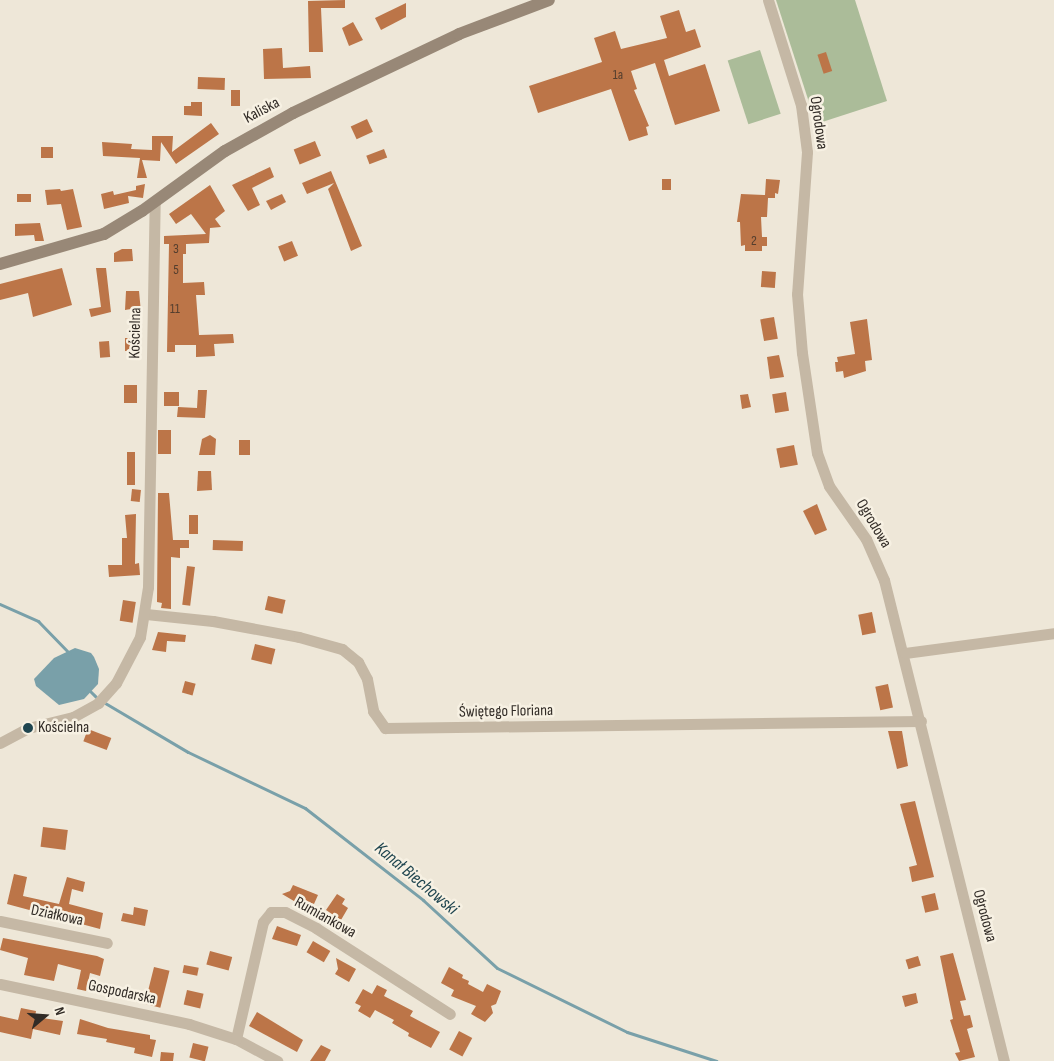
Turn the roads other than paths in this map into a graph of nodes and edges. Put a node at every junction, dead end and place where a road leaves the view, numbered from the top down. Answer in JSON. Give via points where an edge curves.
{"nodes":[{"id":1,"x":549,"y":0,"type":"edge"},
{"id":2,"x":768,"y":0,"type":"edge"},
{"id":3,"x":155,"y":202,"type":"junction"},
{"id":4,"x":0,"y":264,"type":"edge"},
{"id":5,"x":146,"y":614,"type":"junction"},
{"id":6,"x":1054,"y":633,"type":"edge"},
{"id":7,"x":905,"y":654,"type":"junction"},
{"id":8,"x":920,"y":721,"type":"junction"},
{"id":9,"x":0,"y":743,"type":"edge"},
{"id":10,"x":0,"y":921,"type":"edge"},
{"id":11,"x":106,"y":943,"type":"dead end"},
{"id":12,"x":0,"y":984,"type":"edge"},
{"id":13,"x":450,"y":1014,"type":"dead end"},
{"id":14,"x":236,"y":1039,"type":"junction"},
{"id":15,"x":276,"y":1061,"type":"edge"},
{"id":16,"x":1004,"y":1061,"type":"edge"}],
"edges":[{"from":1,"to":3,"type":"main road","name":"Kaliska","via":[[458,34],[293,113],[226,151]]},
{"from":2,"to":7,"type":"street","name":"Ogrodowa","via":[[801,105],[807,152],[797,294],[817,453],[830,486],[866,539],[884,580]]},
{"from":3,"to":4,"type":"main road","name":"Kaliska","via":[[104,234]]},
{"from":3,"to":5,"type":"street","name":"Kościelna"},
{"from":5,"to":8,"type":"street","name":"Świętego Floriana","via":[[290,635],[342,649],[358,662],[367,679],[373,711],[385,728]]},
{"from":5,"to":9,"type":"street","name":"Kościelna","via":[[131,658],[116,683],[98,703],[79,714],[28,728]]},
{"from":6,"to":7,"type":"street"},
{"from":7,"to":8,"type":"street","name":"Ogrodowa"},
{"from":8,"to":16,"type":"street","name":"Ogrodowa","via":[[949,850]]},
{"from":10,"to":11,"type":"street","name":"Działkowa"},
{"from":12,"to":14,"type":"street","name":"Gospodarska","via":[[189,1024]]},
{"from":13,"to":14,"type":"street","name":"Rumiankowa","via":[[316,928],[284,912],[271,912],[263,922]]},
{"from":14,"to":15,"type":"street","name":"Gospodarska"}]}
